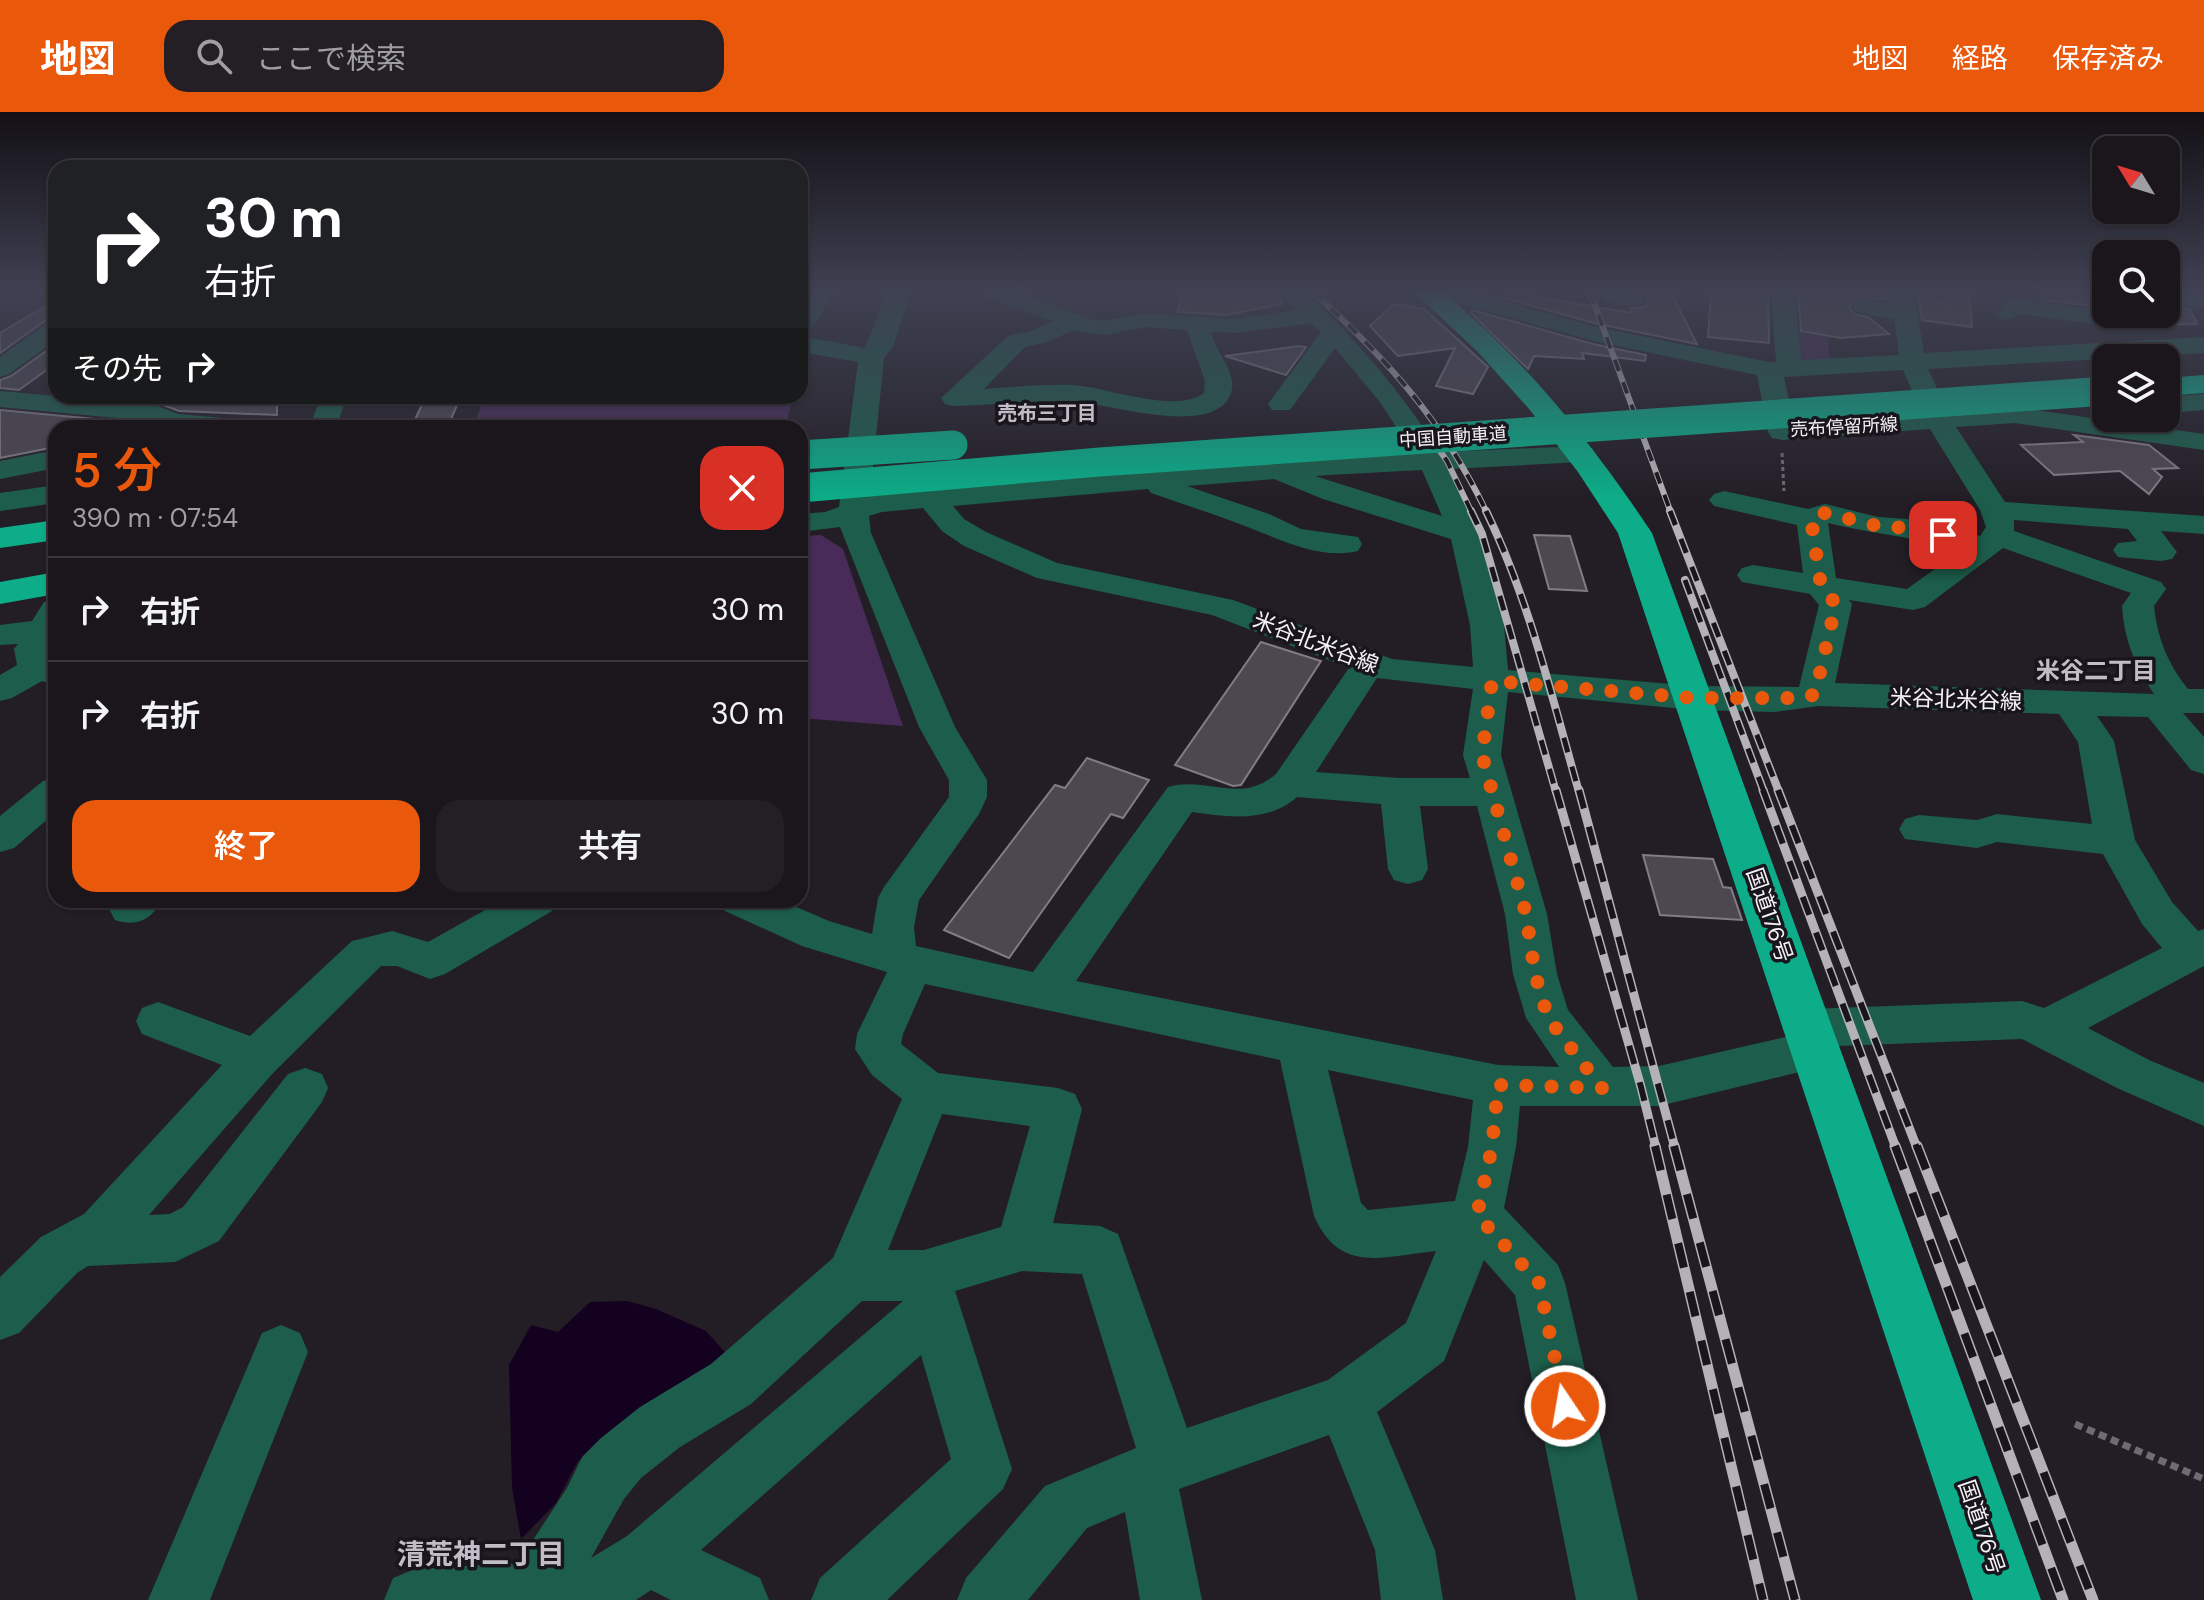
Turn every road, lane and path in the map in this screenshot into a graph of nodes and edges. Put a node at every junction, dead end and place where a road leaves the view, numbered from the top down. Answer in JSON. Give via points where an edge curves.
{"nodes":[{"id":1,"x":870,"y":361,"type":"edge"},
{"id":2,"x":997,"y":361,"type":"edge"},
{"id":3,"x":1211,"y":361,"type":"edge"},
{"id":4,"x":1304,"y":361,"type":"edge"},
{"id":5,"x":1359,"y":361,"type":"edge"},
{"id":6,"x":1502,"y":361,"type":"edge"},
{"id":7,"x":1735,"y":361,"type":"edge"},
{"id":8,"x":1779,"y":361,"type":"edge"},
{"id":9,"x":1938,"y":361,"type":"edge"},
{"id":10,"x":1913,"y":363,"type":"junction"},
{"id":11,"x":2092,"y":366,"type":"edge"},
{"id":12,"x":1779,"y":370,"type":"junction"},
{"id":13,"x":2204,"y":384,"type":"edge"},
{"id":14,"x":2180,"y":386,"type":"edge"},
{"id":15,"x":2092,"y":392,"type":"edge"},
{"id":16,"x":0,"y":399,"type":"edge"},
{"id":17,"x":48,"y":400,"type":"edge"},
{"id":18,"x":2204,"y":402,"type":"edge"},
{"id":19,"x":106,"y":404,"type":"edge"},
{"id":20,"x":1281,"y":404,"type":"dead end"},
{"id":21,"x":2180,"y":404,"type":"edge"},
{"id":22,"x":2092,"y":410,"type":"edge"},
{"id":23,"x":2015,"y":415,"type":"junction"},
{"id":24,"x":163,"y":420,"type":"edge"},
{"id":25,"x":1939,"y":422,"type":"junction"},
{"id":26,"x":1782,"y":432,"type":"junction"},
{"id":27,"x":1054,"y":438,"type":"dead end"},
{"id":28,"x":2204,"y":442,"type":"edge"},
{"id":29,"x":975,"y":443,"type":"dead end"},
{"id":30,"x":808,"y":454,"type":"edge"},
{"id":31,"x":1582,"y":454,"type":"junction"},
{"id":32,"x":48,"y":461,"type":"edge"},
{"id":33,"x":1432,"y":461,"type":"junction"},
{"id":34,"x":0,"y":470,"type":"edge"},
{"id":35,"x":1278,"y":471,"type":"junction"},
{"id":36,"x":1142,"y":481,"type":"junction"},
{"id":37,"x":808,"y":487,"type":"edge"},
{"id":38,"x":48,"y":495,"type":"edge"},
{"id":39,"x":932,"y":500,"type":"junction"},
{"id":40,"x":1724,"y":500,"type":"dead end"},
{"id":41,"x":0,"y":502,"type":"edge"},
{"id":42,"x":853,"y":513,"type":"junction"},
{"id":43,"x":1818,"y":516,"type":"junction"},
{"id":44,"x":2137,"y":520,"type":"junction"},
{"id":45,"x":808,"y":522,"type":"edge"},
{"id":46,"x":2204,"y":525,"type":"edge"},
{"id":47,"x":48,"y":531,"type":"edge"},
{"id":48,"x":1992,"y":531,"type":"junction"},
{"id":49,"x":1464,"y":533,"type":"junction"},
{"id":50,"x":0,"y":538,"type":"edge"},
{"id":51,"x":1347,"y":544,"type":"dead end"},
{"id":52,"x":2129,"y":550,"type":"dead end"},
{"id":53,"x":1753,"y":575,"type":"dead end"},
{"id":54,"x":48,"y":584,"type":"edge"},
{"id":55,"x":1821,"y":586,"type":"junction"},
{"id":56,"x":0,"y":593,"type":"edge"},
{"id":57,"x":48,"y":624,"type":"edge"},
{"id":58,"x":48,"y":628,"type":"edge"},
{"id":59,"x":0,"y":635,"type":"edge"},
{"id":60,"x":1368,"y":665,"type":"junction"},
{"id":61,"x":48,"y":670,"type":"edge"},
{"id":62,"x":1492,"y":681,"type":"junction"},
{"id":63,"x":0,"y":690,"type":"edge"},
{"id":64,"x":1815,"y":694,"type":"junction"},
{"id":65,"x":1694,"y":698,"type":"junction"},
{"id":66,"x":2070,"y":703,"type":"junction"},
{"id":67,"x":2180,"y":703,"type":"edge"},
{"id":68,"x":2204,"y":761,"type":"edge"},
{"id":69,"x":1289,"y":783,"type":"junction"},
{"id":70,"x":1399,"y":792,"type":"junction"},
{"id":71,"x":1491,"y":792,"type":"junction"},
{"id":72,"x":48,"y":798,"type":"edge"},
{"id":73,"x":1919,"y":829,"type":"dead end"},
{"id":74,"x":0,"y":838,"type":"edge"},
{"id":75,"x":2115,"y":841,"type":"junction"},
{"id":76,"x":1408,"y":869,"type":"dead end"},
{"id":77,"x":523,"y":908,"type":"edge"},
{"id":78,"x":758,"y":908,"type":"edge"},
{"id":79,"x":2198,"y":949,"type":"edge"},
{"id":80,"x":904,"y":960,"type":"junction"},
{"id":81,"x":1044,"y":991,"type":"junction"},
{"id":82,"x":158,"y":1021,"type":"dead end"},
{"id":83,"x":2047,"y":1028,"type":"junction"},
{"id":84,"x":1812,"y":1038,"type":"junction"},
{"id":85,"x":1299,"y":1044,"type":"junction"},
{"id":86,"x":257,"y":1059,"type":"junction"},
{"id":87,"x":1498,"y":1085,"type":"junction"},
{"id":88,"x":305,"y":1088,"type":"dead end"},
{"id":89,"x":1602,"y":1088,"type":"junction"},
{"id":90,"x":928,"y":1092,"type":"junction"},
{"id":91,"x":2204,"y":1105,"type":"edge"},
{"id":92,"x":1475,"y":1219,"type":"junction"},
{"id":93,"x":83,"y":1242,"type":"junction"},
{"id":94,"x":1022,"y":1246,"type":"junction"},
{"id":95,"x":851,"y":1276,"type":"junction"},
{"id":96,"x":929,"y":1292,"type":"junction"},
{"id":97,"x":0,"y":1314,"type":"edge"},
{"id":98,"x":281,"y":1352,"type":"dead end"},
{"id":99,"x":1344,"y":1402,"type":"junction"},
{"id":100,"x":2075,"y":1424,"type":"dead end"},
{"id":101,"x":1158,"y":1468,"type":"junction"},
{"id":102,"x":2204,"y":1479,"type":"edge"},
{"id":103,"x":648,"y":1557,"type":"junction"},
{"id":104,"x":552,"y":1598,"type":"edge"},
{"id":105,"x":179,"y":1600,"type":"edge"},
{"id":106,"x":415,"y":1600,"type":"edge"},
{"id":107,"x":738,"y":1600,"type":"edge"},
{"id":108,"x":842,"y":1600,"type":"edge"},
{"id":109,"x":988,"y":1600,"type":"edge"},
{"id":110,"x":1171,"y":1600,"type":"edge"},
{"id":111,"x":1412,"y":1600,"type":"edge"},
{"id":112,"x":1607,"y":1600,"type":"edge"},
{"id":113,"x":2007,"y":1600,"type":"edge"}],
"edges":[{"from":1,"to":42,"type":"street"},
{"from":2,"to":3,"type":"street","via":[[954,398],[1075,392],[1152,409],[1205,406],[1220,385]]},
{"from":4,"to":20,"type":"street"},
{"from":5,"to":33,"type":"street","via":[[1391,398]]},
{"from":6,"to":31,"type":"highway","name":"国道176号"},
{"from":7,"to":12,"type":"street"},
{"from":8,"to":12,"type":"street","name":"売布停留所線"},
{"from":9,"to":10,"type":"street"},
{"from":10,"to":12,"type":"street"},
{"from":10,"to":25,"type":"street"},
{"from":11,"to":27,"type":"highway","name":"中国自動車道"},
{"from":12,"to":26,"type":"street","name":"売布停留所線"},
{"from":13,"to":14,"type":"highway"},
{"from":15,"to":37,"type":"highway","name":"中国自動車道","bridge":true},
{"from":16,"to":17,"type":"street"},
{"from":18,"to":21,"type":"street"},
{"from":19,"to":24,"type":"street","via":[[155,413]]},
{"from":22,"to":23,"type":"street"},
{"from":23,"to":25,"type":"street","name":"売布停留所線"},
{"from":23,"to":28,"type":"street","name":"売布停留所線"},
{"from":25,"to":26,"type":"street","name":"売布停留所線"},
{"from":25,"to":48,"type":"street"},
{"from":26,"to":43,"type":"path","via":[[1784,494],[1809,500]]},
{"from":29,"to":30,"type":"highway","bridge":true},
{"from":31,"to":33,"type":"street"},
{"from":31,"to":65,"type":"highway","name":"国道176号","via":[[1635,533]]},
{"from":32,"to":34,"type":"street"},
{"from":33,"to":35,"type":"street"},
{"from":33,"to":49,"type":"street"},
{"from":35,"to":36,"type":"street"},
{"from":35,"to":49,"type":"street"},
{"from":36,"to":39,"type":"street"},
{"from":36,"to":51,"type":"street","via":[[1294,537]]},
{"from":38,"to":41,"type":"street"},
{"from":39,"to":42,"type":"street","via":[[877,503]]},
{"from":39,"to":60,"type":"street","name":"米谷北米谷線","via":[[953,525],[975,539],[1048,571],[1221,607]]},
{"from":40,"to":43,"type":"street"},
{"from":42,"to":45,"type":"street"},
{"from":42,"to":80,"type":"street","via":[[856,533],[937,727],[968,780],[960,814],[899,898],[893,927]]},
{"from":43,"to":48,"type":"street","via":[[1878,526]]},
{"from":43,"to":55,"type":"street"},
{"from":44,"to":46,"type":"street"},
{"from":44,"to":48,"type":"street"},
{"from":44,"to":52,"type":"street","via":[[2161,552]]},
{"from":47,"to":50,"type":"highway"},
{"from":48,"to":55,"type":"street","via":[[1913,600]]},
{"from":48,"to":67,"type":"street","via":[[2150,589],[2138,606],[2145,647]]},
{"from":49,"to":62,"type":"street","via":[[1487,625]]},
{"from":53,"to":55,"type":"street"},
{"from":54,"to":56,"type":"highway"},
{"from":55,"to":64,"type":"street","via":[[1836,604]]},
{"from":57,"to":59,"type":"street"},
{"from":58,"to":61,"type":"street","via":[[31,649],[32,661]]},
{"from":60,"to":62,"type":"street","name":"米谷北米谷線"},
{"from":60,"to":69,"type":"street"},
{"from":61,"to":63,"type":"street"},
{"from":62,"to":65,"type":"street","name":"米谷北米谷線"},
{"from":62,"to":71,"type":"street","via":[[1482,755]]},
{"from":64,"to":65,"type":"street","name":"米谷北米谷線","via":[[1775,700]]},
{"from":64,"to":66,"type":"street","name":"米谷北米谷線"},
{"from":65,"to":84,"type":"highway","name":"国道176号"},
{"from":66,"to":67,"type":"street","name":"米谷北米谷線"},
{"from":66,"to":75,"type":"street","via":[[2096,741]]},
{"from":67,"to":68,"type":"street"},
{"from":69,"to":70,"type":"street"},
{"from":69,"to":81,"type":"street","via":[[1277,796],[1248,804],[1182,797]]},
{"from":70,"to":71,"type":"street"},
{"from":70,"to":76,"type":"street"},
{"from":71,"to":89,"type":"street","via":[[1526,914],[1548,1018]]},
{"from":72,"to":74,"type":"street"},
{"from":73,"to":75,"type":"street","via":[[1977,834],[1997,828]]},
{"from":75,"to":79,"type":"street","via":[[2157,913]]},
{"from":77,"to":86,"type":"street","via":[[430,962],[396,948],[367,953]]},
{"from":78,"to":80,"type":"street","via":[[817,934]]},
{"from":79,"to":83,"type":"street"},
{"from":80,"to":81,"type":"street"},
{"from":80,"to":90,"type":"street","via":[[878,1049]]},
{"from":81,"to":85,"type":"street"},
{"from":82,"to":86,"type":"street"},
{"from":83,"to":84,"type":"street","via":[[2022,1020]]},
{"from":83,"to":91,"type":"street"},
{"from":84,"to":89,"type":"street","via":[[1659,1086]]},
{"from":84,"to":113,"type":"highway","name":"国道176号"},
{"from":85,"to":87,"type":"street"},
{"from":85,"to":92,"type":"street","via":[[1339,1216],[1358,1235]]},
{"from":86,"to":93,"type":"street","via":[[102,1231]]},
{"from":87,"to":89,"type":"street"},
{"from":87,"to":92,"type":"street","via":[[1492,1147]]},
{"from":88,"to":93,"type":"street","via":[[201,1224],[175,1238]]},
{"from":90,"to":94,"type":"street","via":[[1058,1109]]},
{"from":90,"to":95,"type":"street"},
{"from":92,"to":99,"type":"street","via":[[1425,1342]]},
{"from":92,"to":112,"type":"street","via":[[1539,1283]]},
{"from":93,"to":97,"type":"street","via":[[59,1255]]},
{"from":94,"to":96,"type":"street"},
{"from":94,"to":101,"type":"street","via":[[1100,1251]]},
{"from":95,"to":96,"type":"street"},
{"from":95,"to":104,"type":"street","via":[[731,1384],[621,1458],[603,1478]]},
{"from":96,"to":103,"type":"street"},
{"from":96,"to":108,"type":"street","via":[[983,1469]]},
{"from":98,"to":105,"type":"street"},
{"from":99,"to":101,"type":"street"},
{"from":99,"to":111,"type":"street","via":[[1405,1550]]},
{"from":100,"to":102,"type":"path"},
{"from":101,"to":109,"type":"street","via":[[1066,1507]]},
{"from":101,"to":110,"type":"street"},
{"from":103,"to":104,"type":"street"},
{"from":103,"to":107,"type":"street"},
{"from":104,"to":106,"type":"street"}]}
